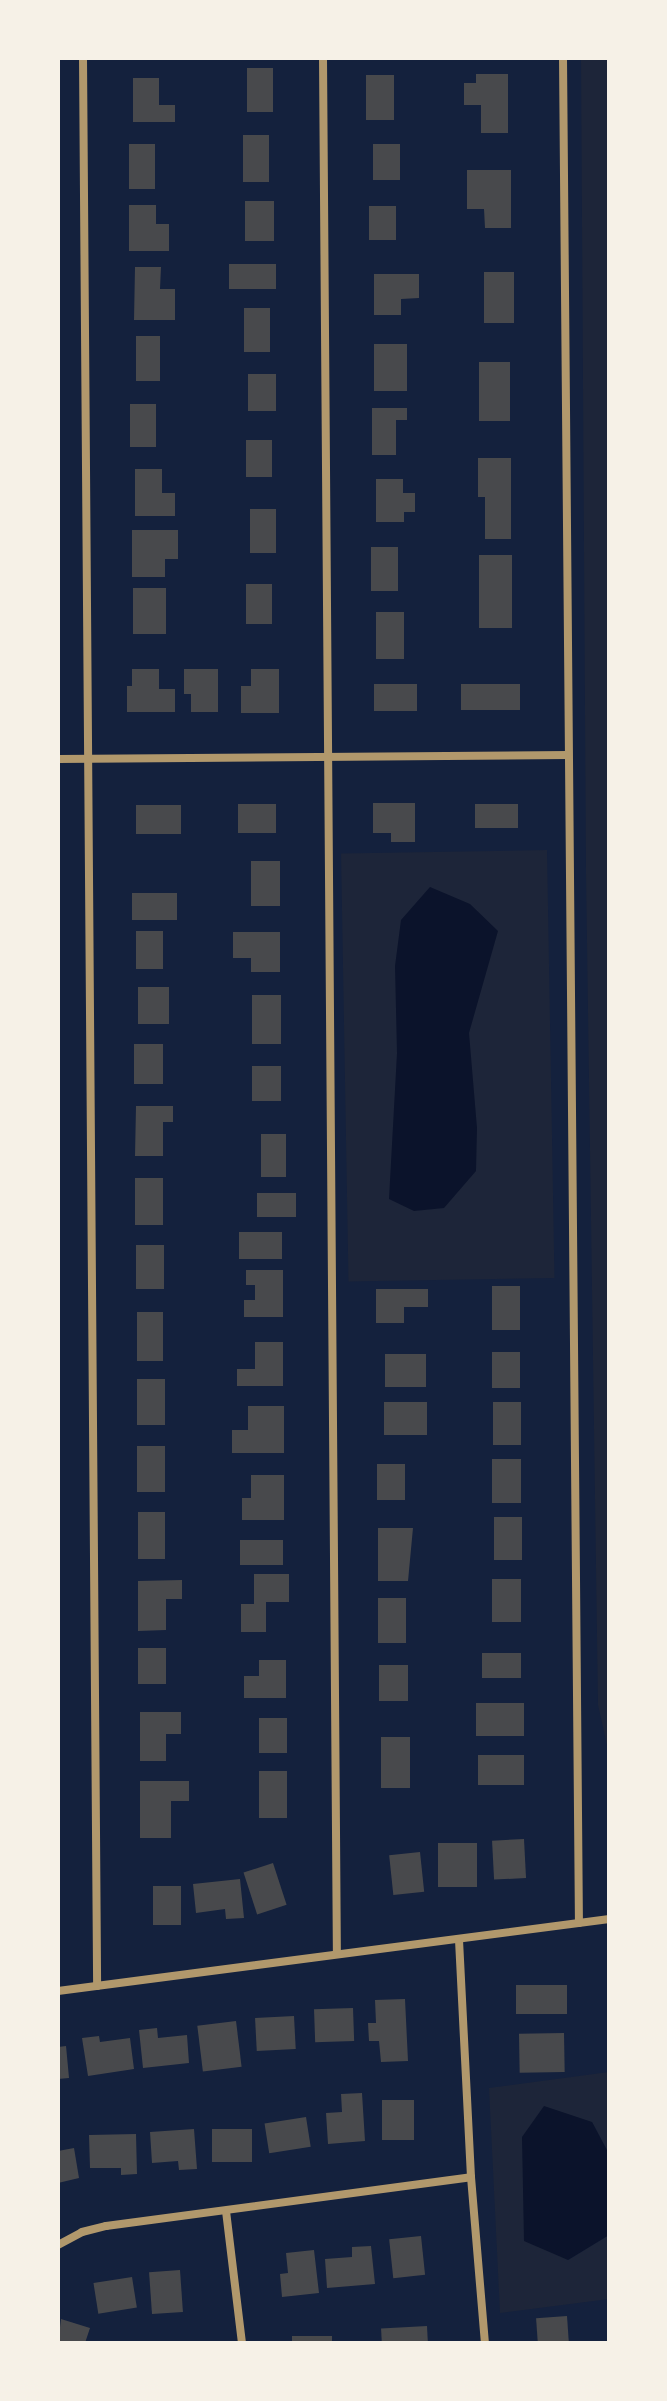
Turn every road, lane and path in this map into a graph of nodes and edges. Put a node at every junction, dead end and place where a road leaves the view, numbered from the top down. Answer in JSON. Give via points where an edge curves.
{"nodes":[{"id":1,"x":83,"y":58,"type":"edge"},
{"id":2,"x":323,"y":58,"type":"edge"},
{"id":3,"x":563,"y":58,"type":"edge"},
{"id":4,"x":568,"y":755,"type":"junction"},
{"id":5,"x":329,"y":757,"type":"junction"},
{"id":6,"x":88,"y":758,"type":"junction"},
{"id":7,"x":58,"y":759,"type":"edge"},
{"id":8,"x":609,"y":1919,"type":"edge"},
{"id":9,"x":579,"y":1923,"type":"junction"},
{"id":10,"x":459,"y":1940,"type":"junction"},
{"id":11,"x":337,"y":1954,"type":"junction"},
{"id":12,"x":97,"y":1986,"type":"junction"},
{"id":13,"x":58,"y":1991,"type":"edge"},
{"id":14,"x":471,"y":2177,"type":"junction"},
{"id":15,"x":226,"y":2211,"type":"junction"},
{"id":16,"x":58,"y":2245,"type":"edge"},
{"id":17,"x":242,"y":2343,"type":"edge"},
{"id":18,"x":485,"y":2343,"type":"edge"}],
"edges":[{"from":1,"to":6,"type":"street"},
{"from":2,"to":5,"type":"street"},
{"from":3,"to":4,"type":"street"},
{"from":4,"to":5,"type":"street"},
{"from":4,"to":9,"type":"street"},
{"from":5,"to":6,"type":"street"},
{"from":5,"to":11,"type":"street"},
{"from":6,"to":7,"type":"street"},
{"from":6,"to":12,"type":"street"},
{"from":8,"to":9,"type":"street"},
{"from":9,"to":10,"type":"street"},
{"from":10,"to":11,"type":"street"},
{"from":10,"to":14,"type":"street"},
{"from":11,"to":12,"type":"street"},
{"from":12,"to":13,"type":"street"},
{"from":14,"to":15,"type":"street"},
{"from":14,"to":18,"type":"street"},
{"from":15,"to":16,"type":"street","via":[[106,2226]]},
{"from":15,"to":17,"type":"street"}]}
